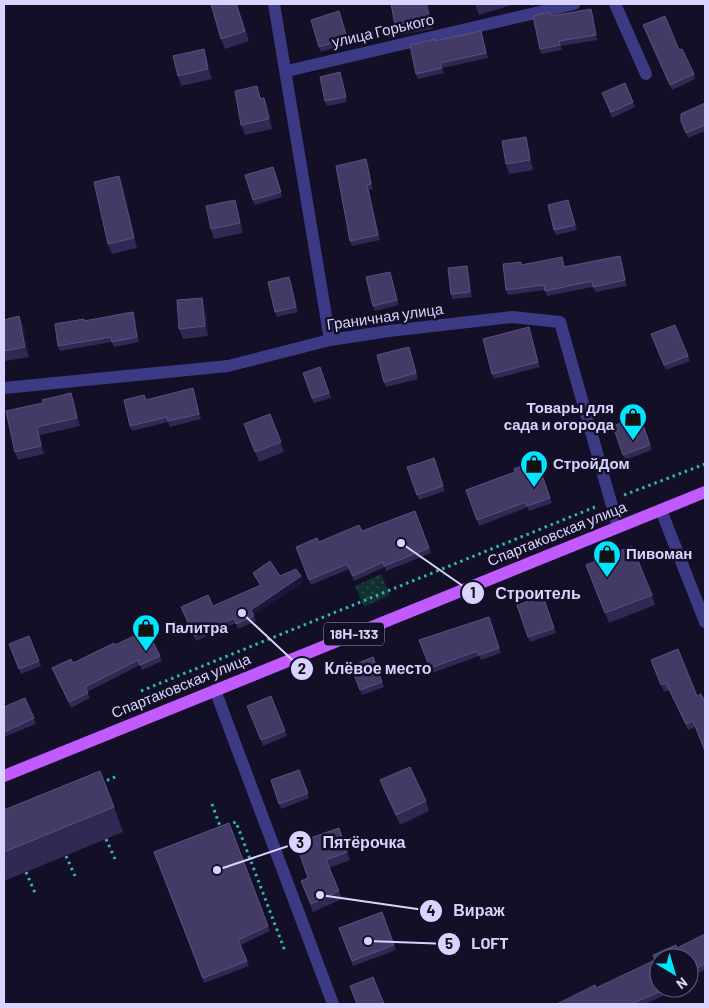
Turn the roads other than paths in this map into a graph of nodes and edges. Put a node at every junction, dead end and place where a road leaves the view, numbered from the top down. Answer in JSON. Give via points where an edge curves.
{"nodes":[{"id":1,"x":274,"y":4,"type":"edge"},
{"id":2,"x":574,"y":4,"type":"edge"},
{"id":3,"x":615,"y":4,"type":"edge"},
{"id":4,"x":287,"y":70,"type":"junction"},
{"id":5,"x":646,"y":74,"type":"dead end"},
{"id":6,"x":330,"y":340,"type":"junction"},
{"id":7,"x":4,"y":388,"type":"edge"},
{"id":8,"x":705,"y":492,"type":"edge"},
{"id":9,"x":661,"y":510,"type":"junction"},
{"id":10,"x":618,"y":527,"type":"junction"},
{"id":11,"x":705,"y":622,"type":"edge"},
{"id":12,"x":215,"y":690,"type":"junction"},
{"id":13,"x":4,"y":776,"type":"edge"},
{"id":14,"x":332,"y":1004,"type":"edge"}],
"edges":[{"from":1,"to":4,"type":"street"},
{"from":2,"to":4,"type":"street","name":"улица Горького"},
{"from":3,"to":5,"type":"street"},
{"from":4,"to":6,"type":"street"},
{"from":6,"to":7,"type":"street","name":"Граничная улица","via":[[228,366]]},
{"from":6,"to":10,"type":"street","name":"Граничная улица","via":[[512,317],[560,322]]},
{"from":8,"to":9,"type":"main road","name":"Спартаковская улица","number":"18Н-133"},
{"from":9,"to":10,"type":"main road","name":"Спартаковская улица","number":"18Н-133"},
{"from":9,"to":11,"type":"street"},
{"from":10,"to":12,"type":"main road","name":"Спартаковская улица","number":"18Н-133"},
{"from":12,"to":13,"type":"main road","name":"Спартаковская улица","number":"18Н-133"},
{"from":12,"to":14,"type":"street"}]}
